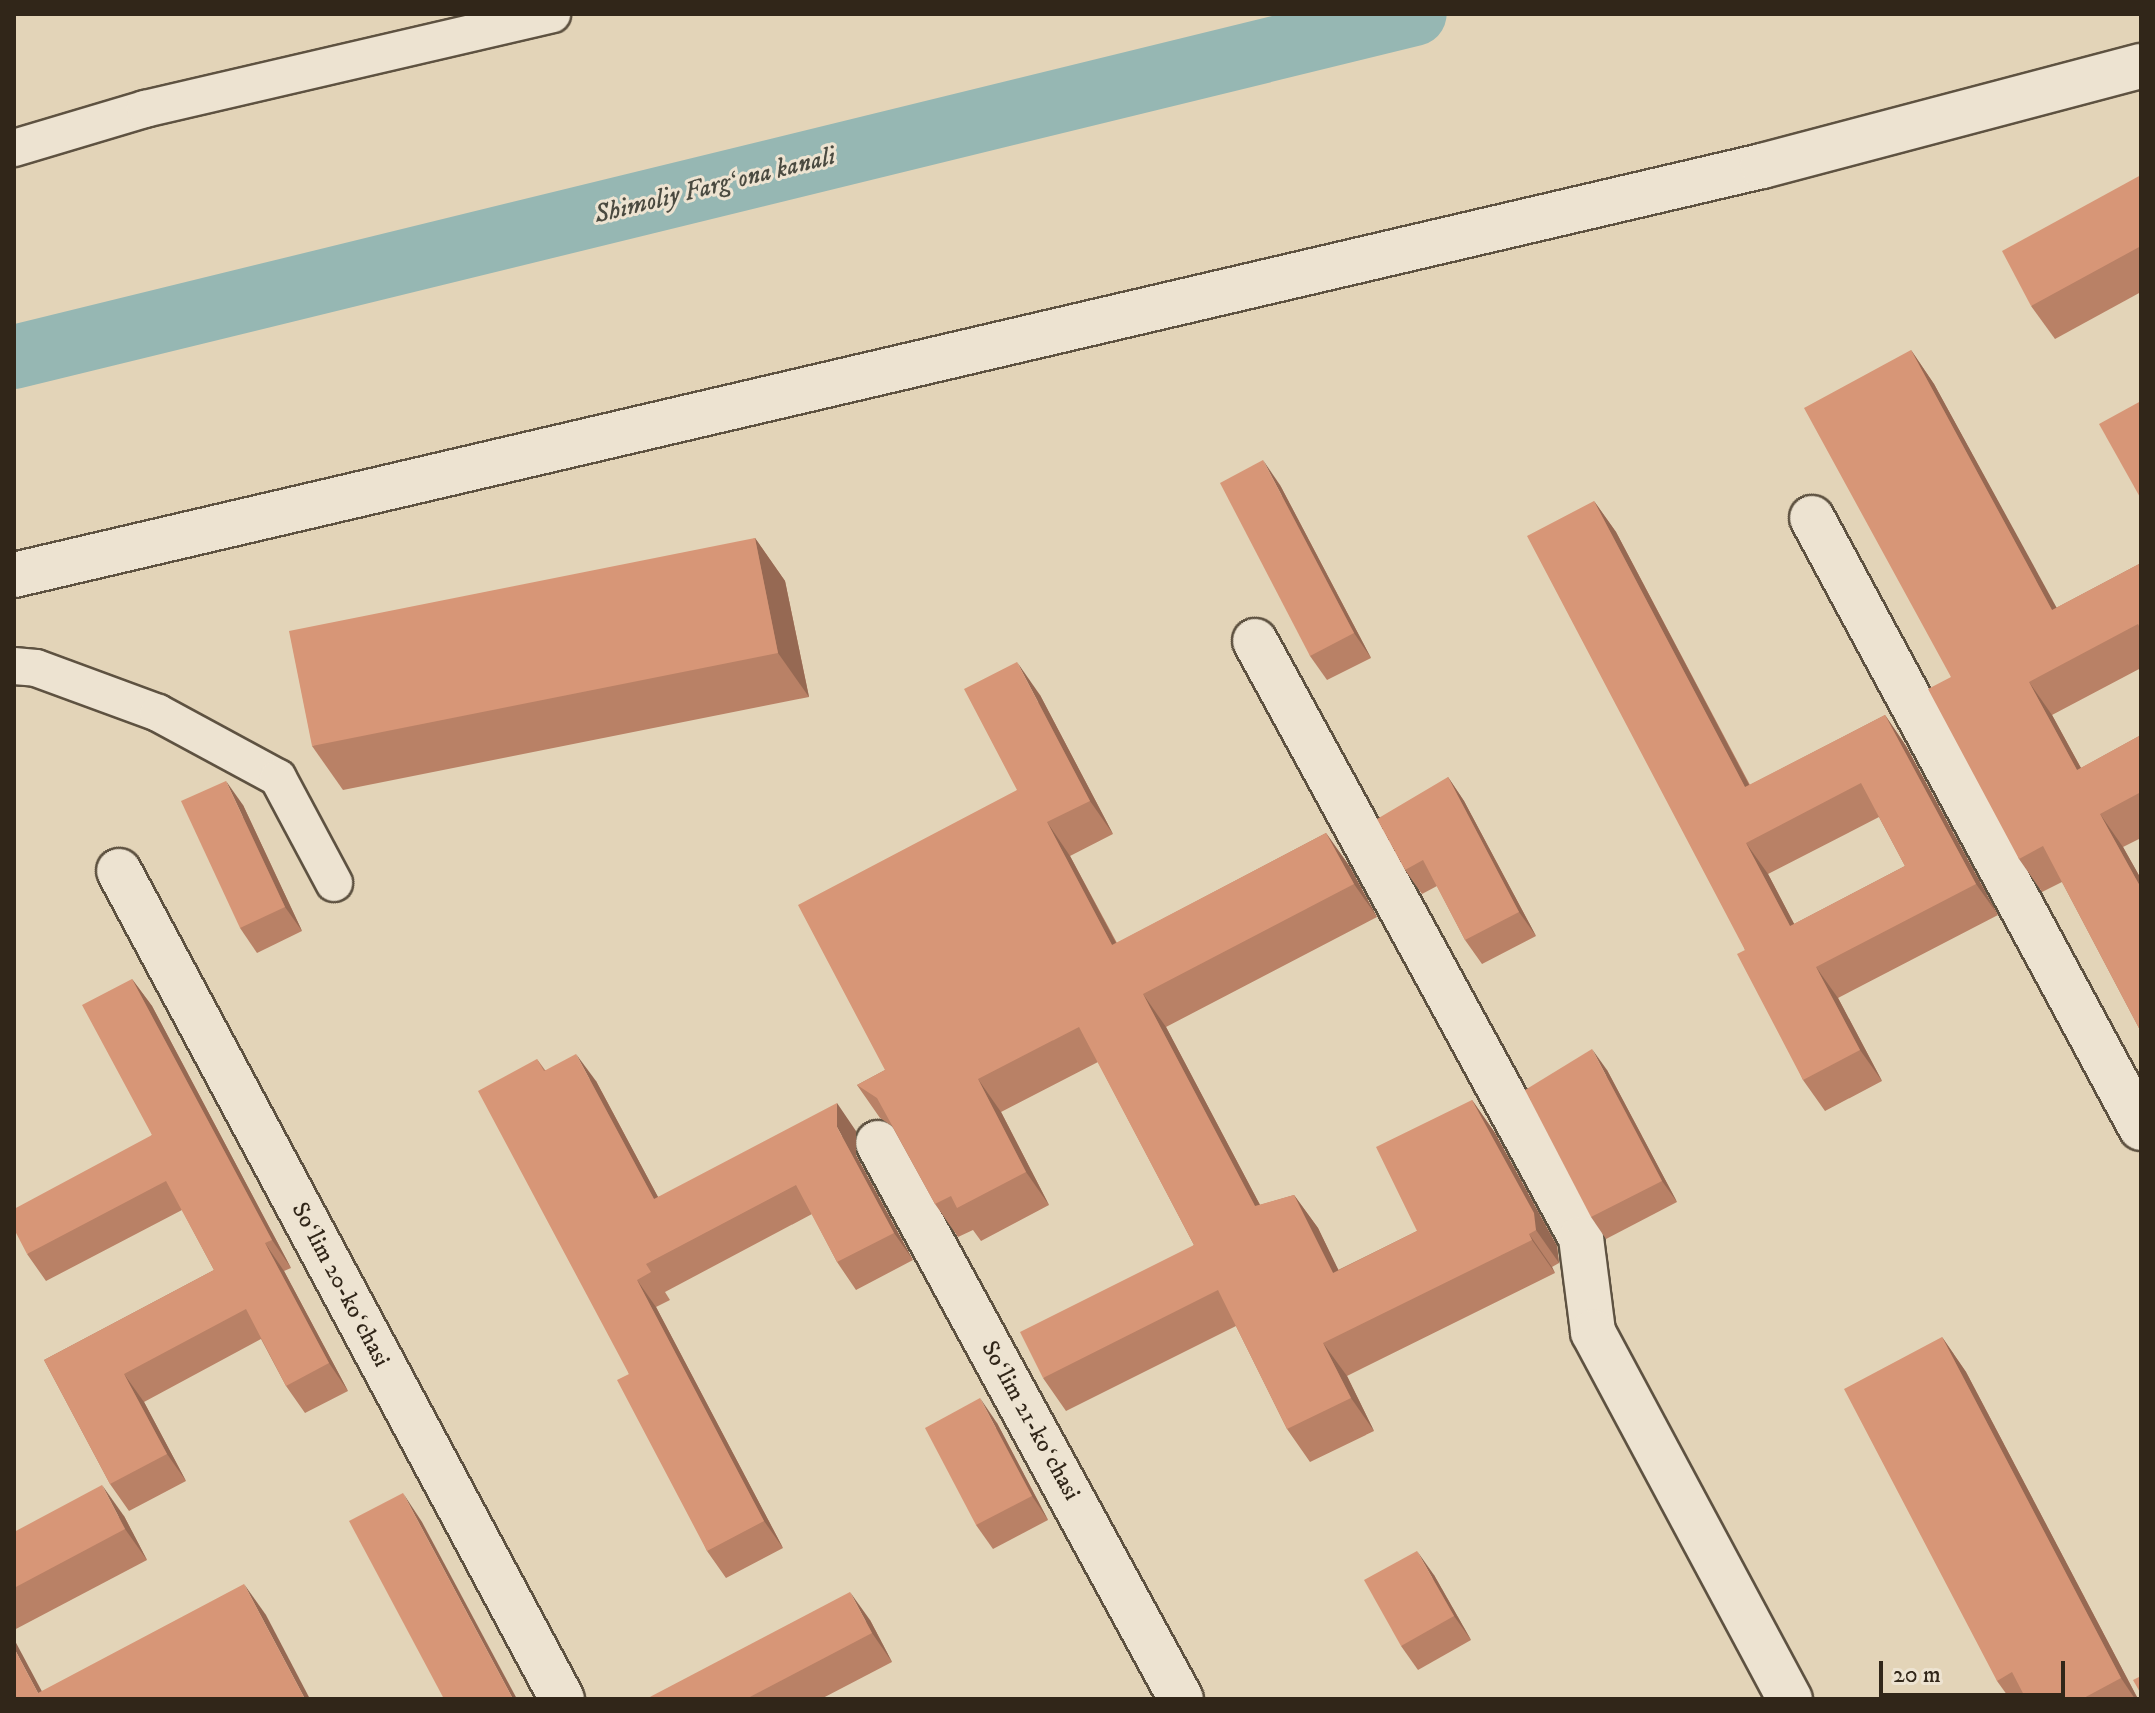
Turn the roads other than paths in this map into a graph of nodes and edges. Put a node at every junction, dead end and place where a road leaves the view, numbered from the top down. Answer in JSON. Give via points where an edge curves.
{"nodes":[{"id":1,"x":552,"y":14,"type":"edge"},
{"id":2,"x":2141,"y":66,"type":"edge"},
{"id":3,"x":14,"y":148,"type":"edge"},
{"id":4,"x":1812,"y":518,"type":"dead end"},
{"id":5,"x":14,"y":575,"type":"edge"},
{"id":6,"x":1255,"y":641,"type":"dead end"},
{"id":7,"x":14,"y":666,"type":"edge"},
{"id":8,"x":119,"y":871,"type":"dead end"},
{"id":9,"x":334,"y":883,"type":"dead end"},
{"id":10,"x":2141,"y":1128,"type":"edge"},
{"id":11,"x":878,"y":1143,"type":"edge"},
{"id":12,"x":562,"y":1699,"type":"edge"},
{"id":13,"x":1181,"y":1699,"type":"edge"},
{"id":14,"x":1790,"y":1699,"type":"edge"}],
"edges":[{"from":1,"to":3,"type":"lane","via":[[145,109]]},
{"from":2,"to":5,"type":"street","via":[[1762,166]]},
{"from":4,"to":10,"type":"street"},
{"from":6,"to":14,"type":"street","via":[[1581,1238],[1593,1332]]},
{"from":7,"to":9,"type":"lane","via":[[36,668],[158,713],[278,778]]},
{"from":8,"to":12,"type":"street","name":"Soʻlim 20-koʻchasi"},
{"from":11,"to":13,"type":"street","name":"Soʻlim 21-koʻchasi"}]}
